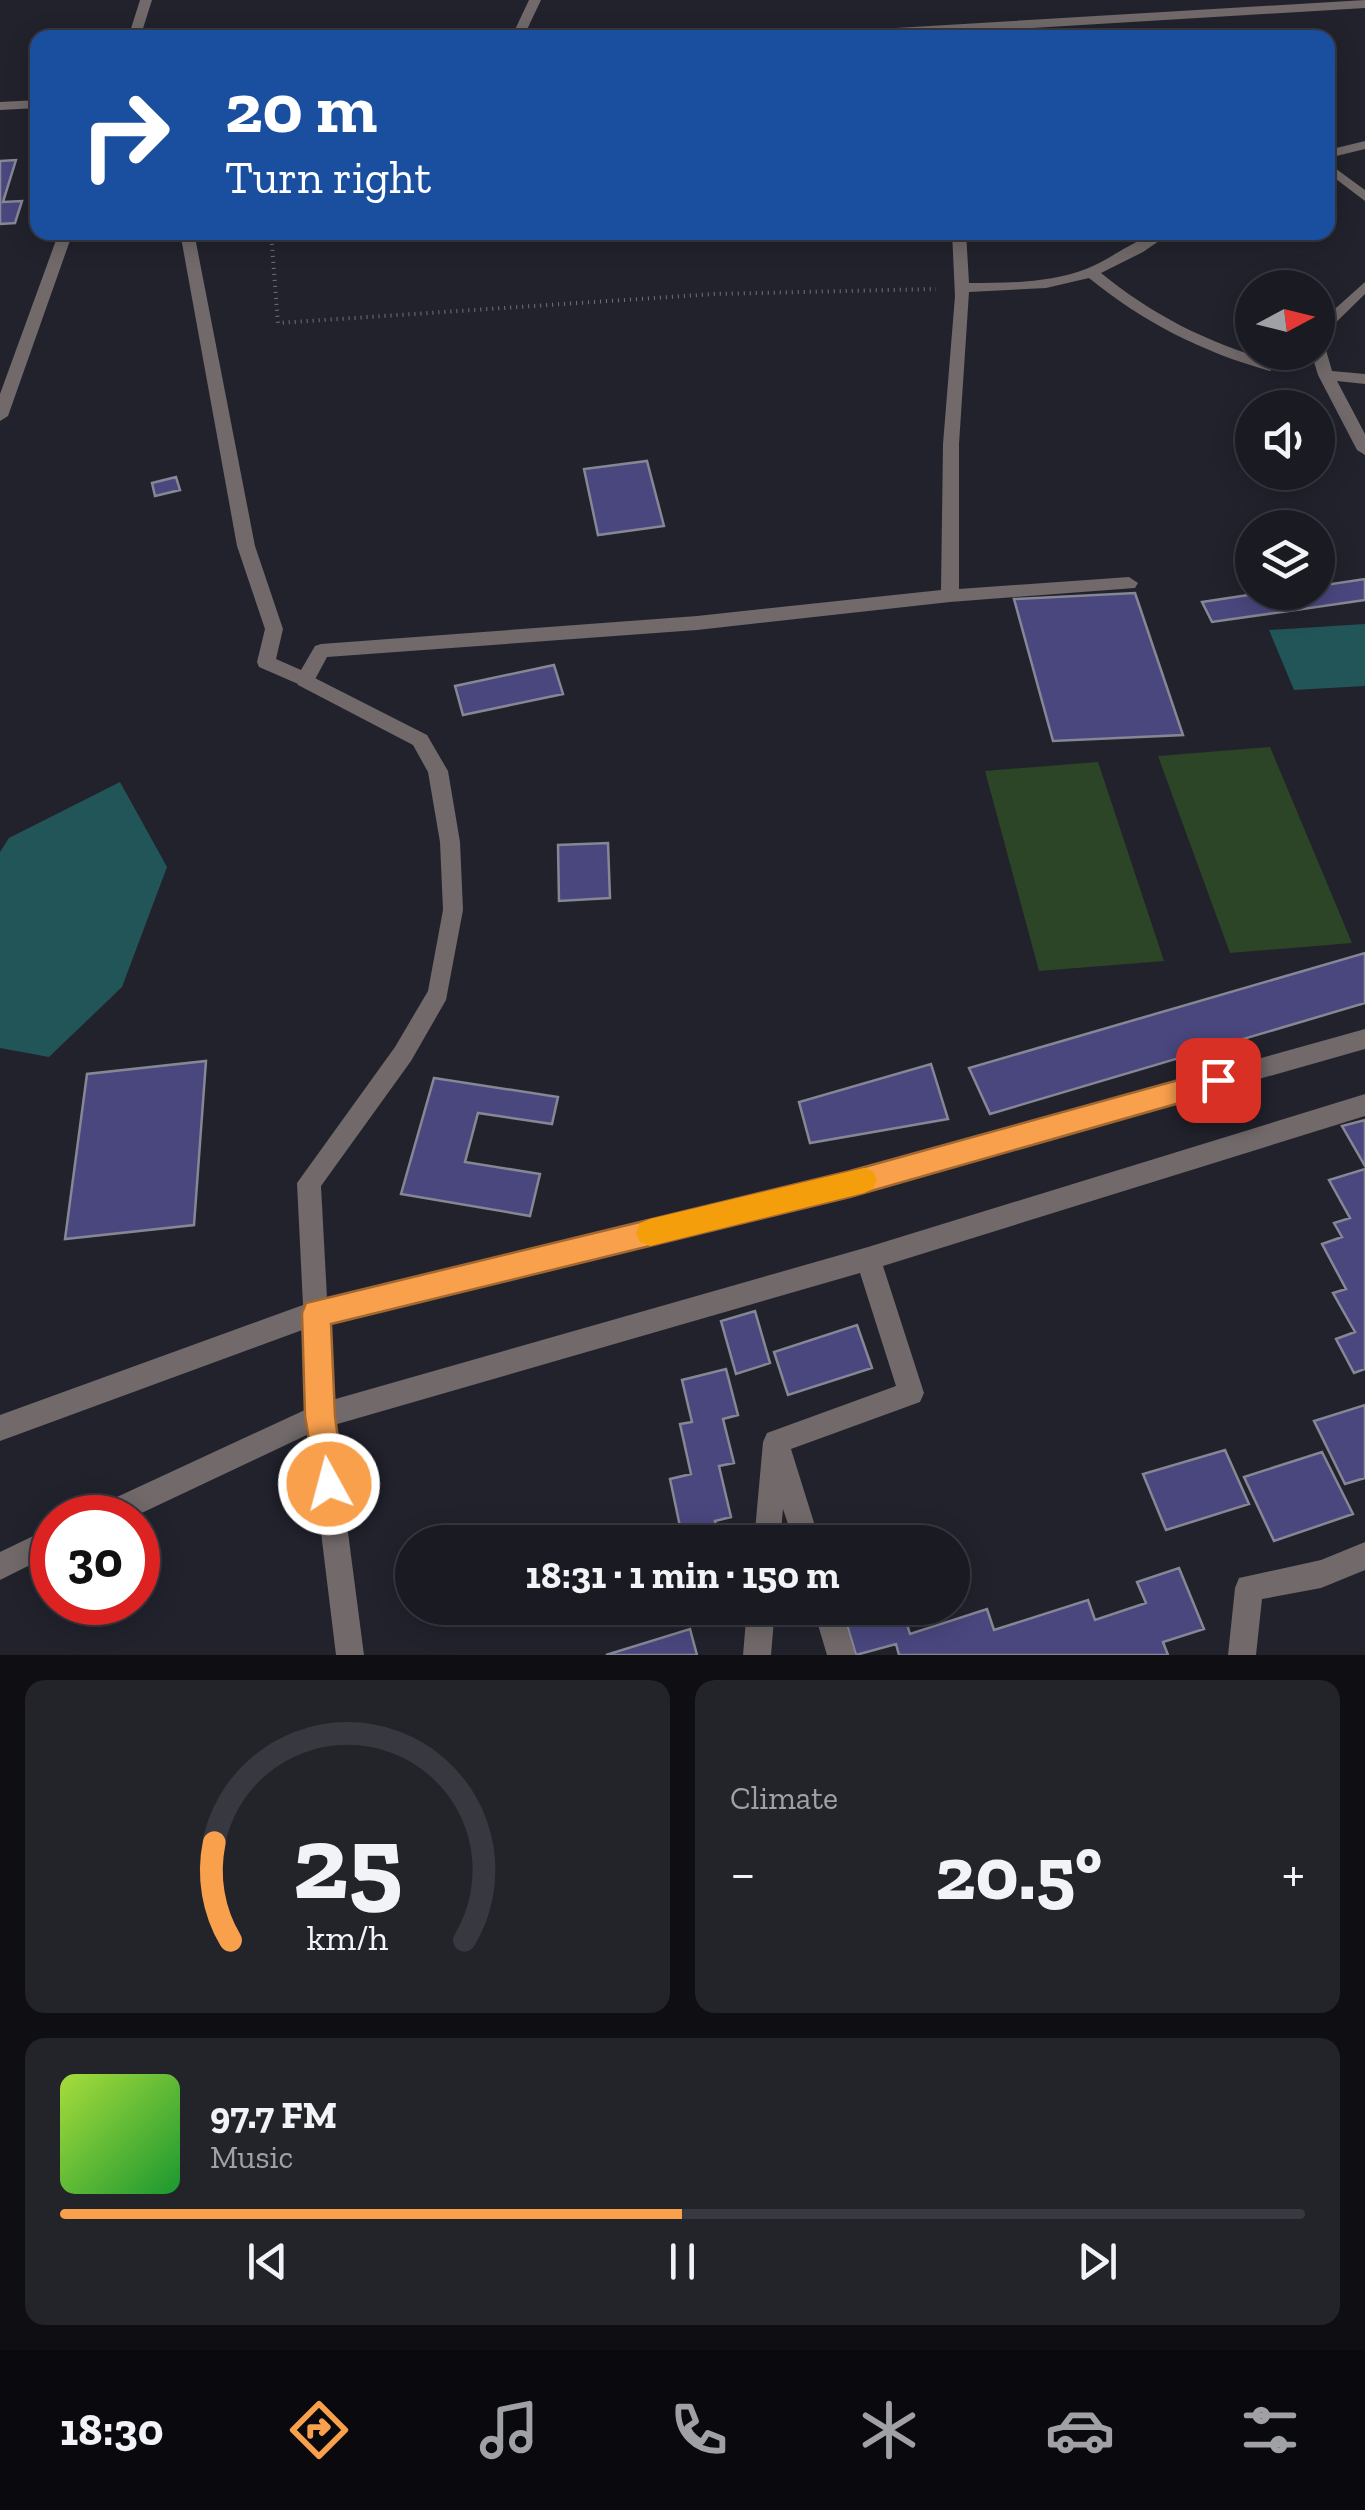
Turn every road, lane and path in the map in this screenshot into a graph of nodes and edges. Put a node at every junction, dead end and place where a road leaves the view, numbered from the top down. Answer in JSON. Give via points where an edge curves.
{"nodes":[{"id":1,"x":146,"y":0,"type":"edge"},
{"id":2,"x":535,"y":0,"type":"edge"},
{"id":3,"x":1365,"y":4,"type":"edge"},
{"id":4,"x":1131,"y":18,"type":"junction"},
{"id":5,"x":137,"y":30,"type":"edge"},
{"id":6,"x":521,"y":30,"type":"edge"},
{"id":7,"x":973,"y":30,"type":"edge"},
{"id":8,"x":1130,"y":30,"type":"edge"},
{"id":9,"x":30,"y":104,"type":"edge"},
{"id":10,"x":0,"y":106,"type":"edge"},
{"id":11,"x":1365,"y":145,"type":"edge"},
{"id":12,"x":1335,"y":152,"type":"edge"},
{"id":13,"x":1335,"y":172,"type":"edge"},
{"id":14,"x":1365,"y":197,"type":"edge"},
{"id":15,"x":63,"y":240,"type":"edge"},
{"id":16,"x":189,"y":240,"type":"edge"},
{"id":17,"x":272,"y":240,"type":"edge"},
{"id":18,"x":959,"y":240,"type":"edge"},
{"id":19,"x":1151,"y":240,"type":"edge"},
{"id":20,"x":1092,"y":273,"type":"junction"},
{"id":21,"x":1365,"y":286,"type":"edge"},
{"id":22,"x":962,"y":288,"type":"junction"},
{"id":23,"x":1335,"y":315,"type":"edge"},
{"id":24,"x":1235,"y":357,"type":"edge"},
{"id":25,"x":1324,"y":370,"type":"edge"},
{"id":26,"x":1326,"y":375,"type":"junction"},
{"id":27,"x":1365,"y":379,"type":"edge"},
{"id":28,"x":0,"y":416,"type":"edge"},
{"id":29,"x":1365,"y":450,"type":"edge"},
{"id":30,"x":1129,"y":583,"type":"dead end"},
{"id":31,"x":950,"y":596,"type":"junction"},
{"id":32,"x":305,"y":680,"type":"junction"},
{"id":33,"x":1365,"y":1039,"type":"edge"},
{"id":34,"x":1365,"y":1105,"type":"edge"},
{"id":35,"x":868,"y":1259,"type":"junction"},
{"id":36,"x":316,"y":1313,"type":"junction"},
{"id":37,"x":320,"y":1416,"type":"junction"},
{"id":38,"x":0,"y":1428,"type":"edge"},
{"id":39,"x":776,"y":1442,"type":"junction"},
{"id":40,"x":150,"y":1495,"type":"edge"},
{"id":41,"x":769,"y":1525,"type":"edge"},
{"id":42,"x":802,"y":1525,"type":"edge"},
{"id":43,"x":30,"y":1551,"type":"edge"},
{"id":44,"x":1365,"y":1556,"type":"edge"},
{"id":45,"x":0,"y":1566,"type":"edge"},
{"id":46,"x":760,"y":1625,"type":"edge"},
{"id":47,"x":832,"y":1625,"type":"edge"},
{"id":48,"x":350,"y":1655,"type":"edge"},
{"id":49,"x":757,"y":1655,"type":"edge"},
{"id":50,"x":841,"y":1655,"type":"edge"},
{"id":51,"x":1242,"y":1655,"type":"edge"}],
"edges":[{"from":1,"to":5,"type":"street"},
{"from":2,"to":6,"type":"street"},
{"from":3,"to":4,"type":"street"},
{"from":4,"to":7,"type":"street"},
{"from":4,"to":8,"type":"street"},
{"from":9,"to":10,"type":"street"},
{"from":11,"to":12,"type":"street"},
{"from":13,"to":14,"type":"street"},
{"from":15,"to":28,"type":"street"},
{"from":16,"to":32,"type":"street","via":[[246,546],[274,629],[266,662]]},
{"from":17,"to":22,"type":"path","via":[[278,323],[714,294]]},
{"from":18,"to":22,"type":"street"},
{"from":19,"to":20,"type":"street"},
{"from":20,"to":22,"type":"street","via":[[1052,285]]},
{"from":20,"to":24,"type":"street","via":[[1126,304]]},
{"from":21,"to":23,"type":"street"},
{"from":22,"to":31,"type":"street","via":[[950,444]]},
{"from":25,"to":26,"type":"street"},
{"from":26,"to":27,"type":"street"},
{"from":26,"to":29,"type":"street"},
{"from":30,"to":31,"type":"street"},
{"from":31,"to":32,"type":"street","via":[[698,623],[321,650]]},
{"from":32,"to":36,"type":"street","via":[[420,740],[438,772],[453,910],[438,993],[404,1054],[310,1182]]},
{"from":33,"to":36,"type":"street","via":[[850,1184]]},
{"from":34,"to":35,"type":"street"},
{"from":35,"to":37,"type":"street"},
{"from":35,"to":39,"type":"street","via":[[911,1393]]},
{"from":36,"to":37,"type":"street"},
{"from":36,"to":38,"type":"street"},
{"from":37,"to":40,"type":"street"},
{"from":37,"to":48,"type":"street"},
{"from":39,"to":41,"type":"street"},
{"from":39,"to":42,"type":"street"},
{"from":43,"to":45,"type":"street"},
{"from":44,"to":51,"type":"street","via":[[1321,1574],[1249,1588]]},
{"from":46,"to":49,"type":"street"},
{"from":47,"to":50,"type":"street"}]}
